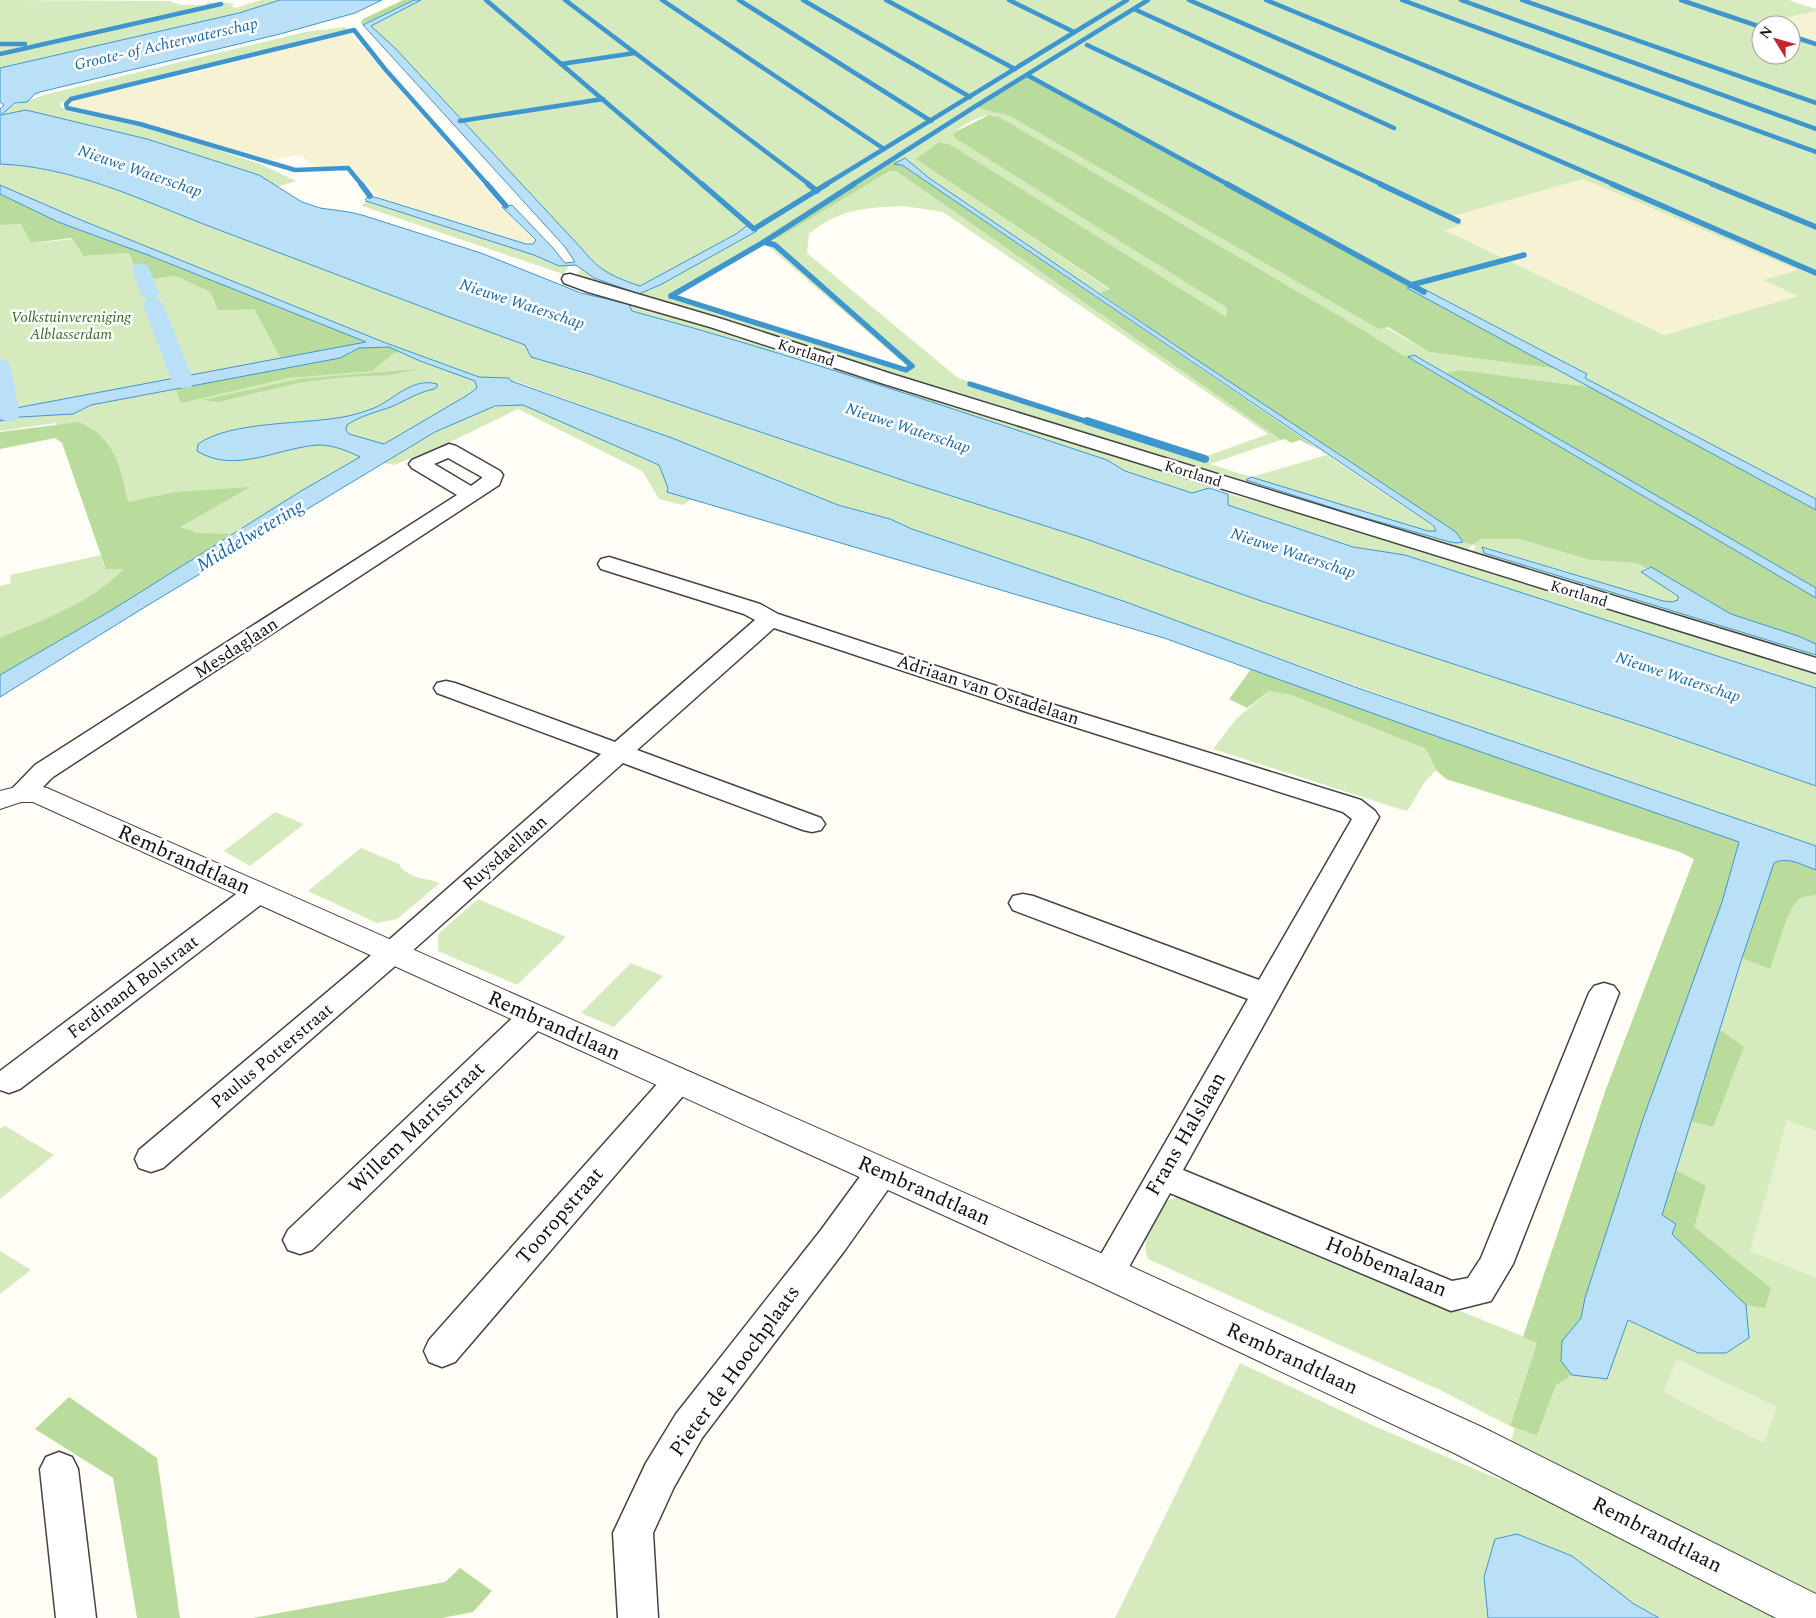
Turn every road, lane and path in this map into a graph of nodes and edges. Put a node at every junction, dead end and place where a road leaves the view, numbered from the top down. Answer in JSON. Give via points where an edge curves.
{"nodes":[{"id":1,"x":570,"y":279,"type":"dead end"},
{"id":2,"x":471,"y":494,"type":"dead end"},
{"id":3,"x":609,"y":564,"type":"dead end"},
{"id":4,"x":770,"y":619,"type":"junction"},
{"id":5,"x":1816,"y":666,"type":"edge"},
{"id":6,"x":446,"y":688,"type":"dead end"},
{"id":7,"x":619,"y":752,"type":"junction"},
{"id":8,"x":10,"y":797,"type":"edge"},
{"id":9,"x":1366,"y":817,"type":"joint"},
{"id":10,"x":812,"y":824,"type":"dead end"},
{"id":11,"x":257,"y":893,"type":"junction"},
{"id":12,"x":1023,"y":903,"type":"dead end"},
{"id":13,"x":392,"y":953,"type":"junction"},
{"id":14,"x":1604,"y":993,"type":"dead end"},
{"id":15,"x":1266,"y":994,"type":"junction"},
{"id":16,"x":533,"y":1016,"type":"junction"},
{"id":17,"x":10,"y":1081,"type":"dead end"},
{"id":18,"x":678,"y":1081,"type":"junction"},
{"id":19,"x":151,"y":1159,"type":"dead end"},
{"id":20,"x":882,"y":1172,"type":"junction"},
{"id":21,"x":1162,"y":1175,"type":"junction"},
{"id":22,"x":300,"y":1240,"type":"dead end"},
{"id":23,"x":1108,"y":1273,"type":"junction"},
{"id":24,"x":442,"y":1351,"type":"dead end"},
{"id":25,"x":59,"y":1469,"type":"dead end"},
{"id":26,"x":1816,"y":1616,"type":"edge"},
{"id":27,"x":76,"y":1618,"type":"edge"},
{"id":28,"x":638,"y":1618,"type":"edge"}],
"edges":[{"from":1,"to":5,"type":"street","name":"Kortland"},
{"from":2,"to":8,"type":"street","name":"Mesdaglaan","via":[[44,771]]},
{"from":3,"to":4,"type":"street","name":"Adriaan van Ostadelaan","via":[[752,609]]},
{"from":4,"to":7,"type":"street","name":"Ruysdaellaan"},
{"from":4,"to":9,"type":"street","name":"Adriaan van Ostadelaan","via":[[1045,710],[1352,806]]},
{"from":6,"to":7,"type":"street"},
{"from":7,"to":10,"type":"street"},
{"from":7,"to":13,"type":"street","name":"Ruysdaellaan"},
{"from":8,"to":11,"type":"street","name":"Rembrandtlaan","via":[[37,794]]},
{"from":9,"to":15,"type":"street","name":"Frans Halslaan"},
{"from":11,"to":13,"type":"street","name":"Rembrandtlaan"},
{"from":11,"to":17,"type":"street","name":"Ferdinand Bolstraat"},
{"from":12,"to":15,"type":"street"},
{"from":13,"to":16,"type":"street","name":"Rembrandtlaan"},
{"from":13,"to":19,"type":"street","name":"Paulus Potterstraat"},
{"from":14,"to":21,"type":"street","name":"Hobbemalaan","via":[[1496,1264],[1478,1291],[1451,1296]]},
{"from":15,"to":21,"type":"street","name":"Frans Halslaan"},
{"from":16,"to":18,"type":"street","name":"Rembrandtlaan"},
{"from":16,"to":22,"type":"street","name":"Willem Marisstraat"},
{"from":18,"to":20,"type":"street","name":"Rembrandtlaan"},
{"from":18,"to":24,"type":"street","name":"Tooropstraat"},
{"from":20,"to":23,"type":"street","name":"Rembrandtlaan"},
{"from":20,"to":28,"type":"street","name":"Pieter de Hoochplaats","via":[[689,1426],[660,1474],[633,1533]]},
{"from":21,"to":23,"type":"street","name":"Frans Halslaan"},
{"from":23,"to":26,"type":"street","name":"Rembrandtlaan","via":[[1470,1442]]},
{"from":25,"to":27,"type":"street"}]}
